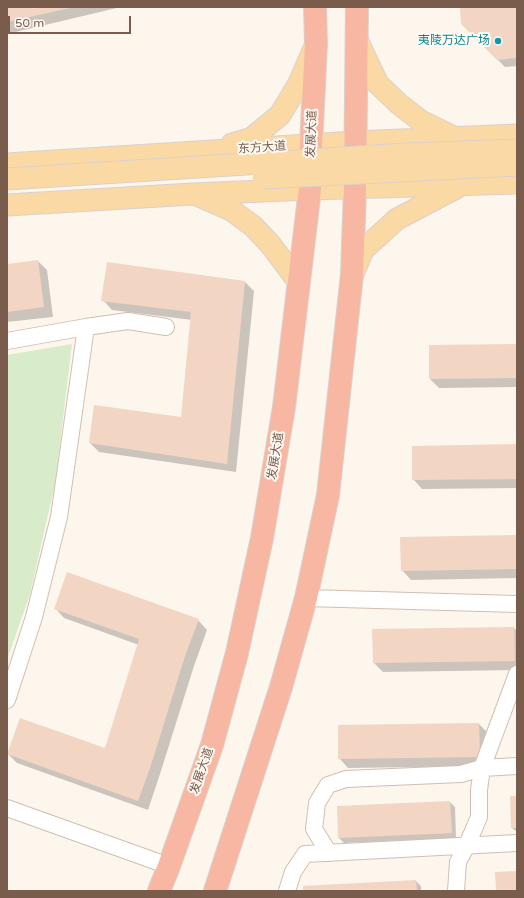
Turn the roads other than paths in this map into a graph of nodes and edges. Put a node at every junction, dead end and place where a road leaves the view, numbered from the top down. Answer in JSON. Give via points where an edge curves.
{"nodes":[{"id":1,"x":315,"y":7,"type":"edge"},
{"id":2,"x":357,"y":7,"type":"edge"},
{"id":3,"x":357,"y":40,"type":"junction"},
{"id":4,"x":316,"y":44,"type":"junction"},
{"id":5,"x":517,"y":135,"type":"edge"},
{"id":6,"x":454,"y":138,"type":"junction"},
{"id":7,"x":355,"y":142,"type":"junction"},
{"id":8,"x":311,"y":145,"type":"junction"},
{"id":9,"x":517,"y":150,"type":"edge"},
{"id":10,"x":204,"y":151,"type":"junction"},
{"id":11,"x":7,"y":164,"type":"edge"},
{"id":12,"x":517,"y":165,"type":"edge"},
{"id":13,"x":7,"y":179,"type":"edge"},
{"id":14,"x":517,"y":183,"type":"edge"},
{"id":15,"x":462,"y":185,"type":"junction"},
{"id":16,"x":355,"y":188,"type":"junction"},
{"id":17,"x":310,"y":189,"type":"junction"},
{"id":18,"x":7,"y":192,"type":"edge"},
{"id":19,"x":193,"y":194,"type":"junction"},
{"id":20,"x":7,"y":204,"type":"edge"},
{"id":21,"x":352,"y":274,"type":"junction"},
{"id":22,"x":298,"y":281,"type":"junction"},
{"id":23,"x":166,"y":326,"type":"dead end"},
{"id":24,"x":86,"y":327,"type":"junction"},
{"id":25,"x":7,"y":341,"type":"edge"},
{"id":26,"x":306,"y":598,"type":"junction"},
{"id":27,"x":517,"y":604,"type":"edge"},
{"id":28,"x":517,"y":674,"type":"edge"},
{"id":29,"x":513,"y":695,"type":"edge"},
{"id":30,"x":7,"y":700,"type":"edge"},
{"id":31,"x":517,"y":766,"type":"edge"},
{"id":32,"x":482,"y":768,"type":"junction"},
{"id":33,"x":7,"y":808,"type":"edge"},
{"id":34,"x":517,"y":843,"type":"edge"},
{"id":35,"x":467,"y":845,"type":"junction"},
{"id":36,"x":329,"y":853,"type":"junction"},
{"id":37,"x":169,"y":866,"type":"junction"},
{"id":38,"x":159,"y":891,"type":"edge"},
{"id":39,"x":215,"y":891,"type":"edge"},
{"id":40,"x":287,"y":891,"type":"edge"},
{"id":41,"x":456,"y":891,"type":"edge"}],
"edges":[{"from":1,"to":4,"type":"highway","name":"发展大道"},
{"from":2,"to":3,"type":"highway"},
{"from":3,"to":6,"type":"main road","via":[[378,84],[421,121]]},
{"from":3,"to":7,"type":"highway"},
{"from":4,"to":8,"type":"highway","name":"发展大道"},
{"from":4,"to":10,"type":"main road","via":[[298,85],[280,115],[252,138]]},
{"from":5,"to":6,"type":"main road","name":"东方大道"},
{"from":6,"to":7,"type":"main road","name":"东方大道"},
{"from":7,"to":8,"type":"main road","name":"东方大道"},
{"from":7,"to":16,"type":"highway"},
{"from":8,"to":10,"type":"main road","name":"东方大道"},
{"from":8,"to":17,"type":"highway","name":"发展大道"},
{"from":9,"to":13,"type":"main road","bridge":true,"via":[[406,154]]},
{"from":10,"to":11,"type":"main road","name":"东方大道"},
{"from":12,"to":18,"type":"main road","bridge":true},
{"from":14,"to":15,"type":"main road"},
{"from":15,"to":16,"type":"main road"},
{"from":15,"to":21,"type":"main road","via":[[397,219],[362,250]]},
{"from":16,"to":17,"type":"main road"},
{"from":16,"to":21,"type":"highway"},
{"from":17,"to":19,"type":"main road"},
{"from":17,"to":22,"type":"highway","name":"发展大道"},
{"from":19,"to":20,"type":"main road"},
{"from":19,"to":22,"type":"main road","via":[[231,210],[254,226]]},
{"from":21,"to":26,"type":"highway","via":[[328,495]]},
{"from":22,"to":37,"type":"highway","name":"发展大道","via":[[281,423],[262,538],[237,653],[212,745]]},
{"from":23,"to":24,"type":"street","via":[[128,321]]},
{"from":24,"to":25,"type":"street"},
{"from":24,"to":30,"type":"street","via":[[59,517],[34,617]]},
{"from":26,"to":27,"type":"street"},
{"from":26,"to":39,"type":"highway","via":[[281,687]]},
{"from":28,"to":29,"type":"street"},
{"from":29,"to":32,"type":"street"},
{"from":31,"to":32,"type":"street"},
{"from":32,"to":35,"type":"street","via":[[479,817]]},
{"from":32,"to":36,"type":"street","via":[[461,774],[346,779],[328,786],[317,804],[314,829]]},
{"from":33,"to":37,"type":"street"},
{"from":34,"to":35,"type":"street"},
{"from":35,"to":36,"type":"street"},
{"from":35,"to":41,"type":"street","via":[[458,862]]},
{"from":36,"to":40,"type":"street","via":[[305,854],[293,872]]},
{"from":37,"to":38,"type":"highway","name":"发展大道"}]}
